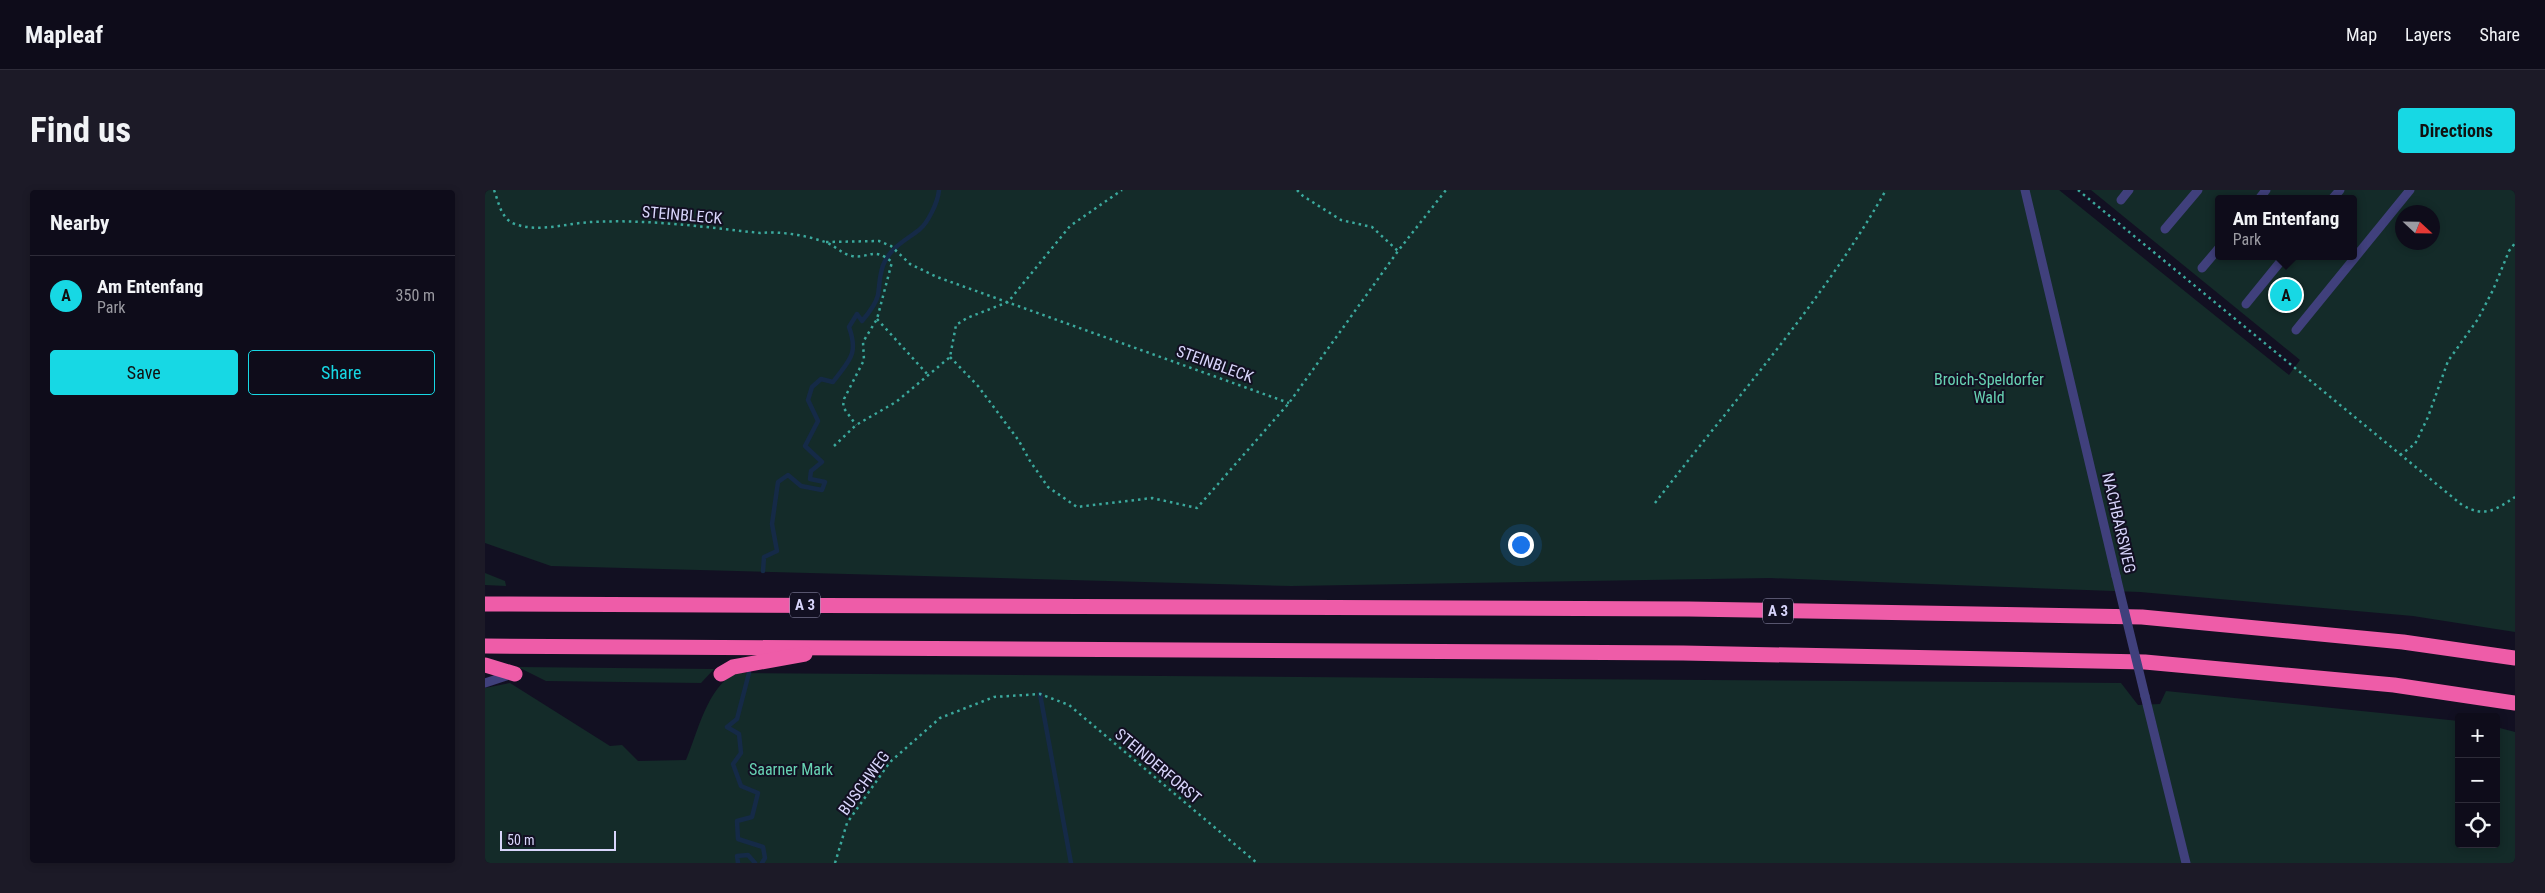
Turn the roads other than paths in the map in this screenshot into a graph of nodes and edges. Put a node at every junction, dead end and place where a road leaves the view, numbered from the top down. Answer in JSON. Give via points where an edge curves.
{"nodes":[{"id":1,"x":2025,"y":190,"type":"edge"},
{"id":2,"x":2129,"y":190,"type":"edge"},
{"id":3,"x":2198,"y":190,"type":"edge"},
{"id":4,"x":2410,"y":190,"type":"edge"},
{"id":5,"x":2121,"y":200,"type":"dead end"},
{"id":6,"x":2165,"y":229,"type":"dead end"},
{"id":7,"x":2215,"y":253,"type":"edge"},
{"id":8,"x":2357,"y":255,"type":"edge"},
{"id":9,"x":2282,"y":260,"type":"edge"},
{"id":10,"x":2353,"y":260,"type":"edge"},
{"id":11,"x":2202,"y":268,"type":"dead end"},
{"id":12,"x":2246,"y":304,"type":"dead end"},
{"id":13,"x":2296,"y":330,"type":"dead end"},
{"id":14,"x":485,"y":604,"type":"edge"},
{"id":15,"x":485,"y":646,"type":"edge"},
{"id":16,"x":833,"y":649,"type":"junction"},
{"id":17,"x":2515,"y":658,"type":"edge"},
{"id":18,"x":485,"y":665,"type":"edge"},
{"id":19,"x":515,"y":674,"type":"joint"},
{"id":20,"x":721,"y":674,"type":"dead end"},
{"id":21,"x":485,"y":683,"type":"edge"},
{"id":22,"x":2515,"y":702,"type":"edge"},
{"id":23,"x":2186,"y":863,"type":"edge"}],
"edges":[{"from":1,"to":23,"type":"lane","name":"NACHBARSWEG","bridge":true},
{"from":2,"to":5,"type":"lane"},
{"from":3,"to":6,"type":"lane"},
{"from":4,"to":8,"type":"lane"},
{"from":7,"to":11,"type":"lane"},
{"from":9,"to":12,"type":"lane"},
{"from":10,"to":13,"type":"lane"},
{"from":14,"to":17,"type":"highway","number":"A 3","via":[[1689,609],[2141,617],[2403,642]]},
{"from":15,"to":16,"type":"highway","via":[[734,645]]},
{"from":16,"to":20,"type":"highway","via":[[733,667]]},
{"from":16,"to":22,"type":"highway","via":[[1673,653],[2145,662],[2394,685]]},
{"from":18,"to":19,"type":"highway"},
{"from":19,"to":21,"type":"lane"}]}
